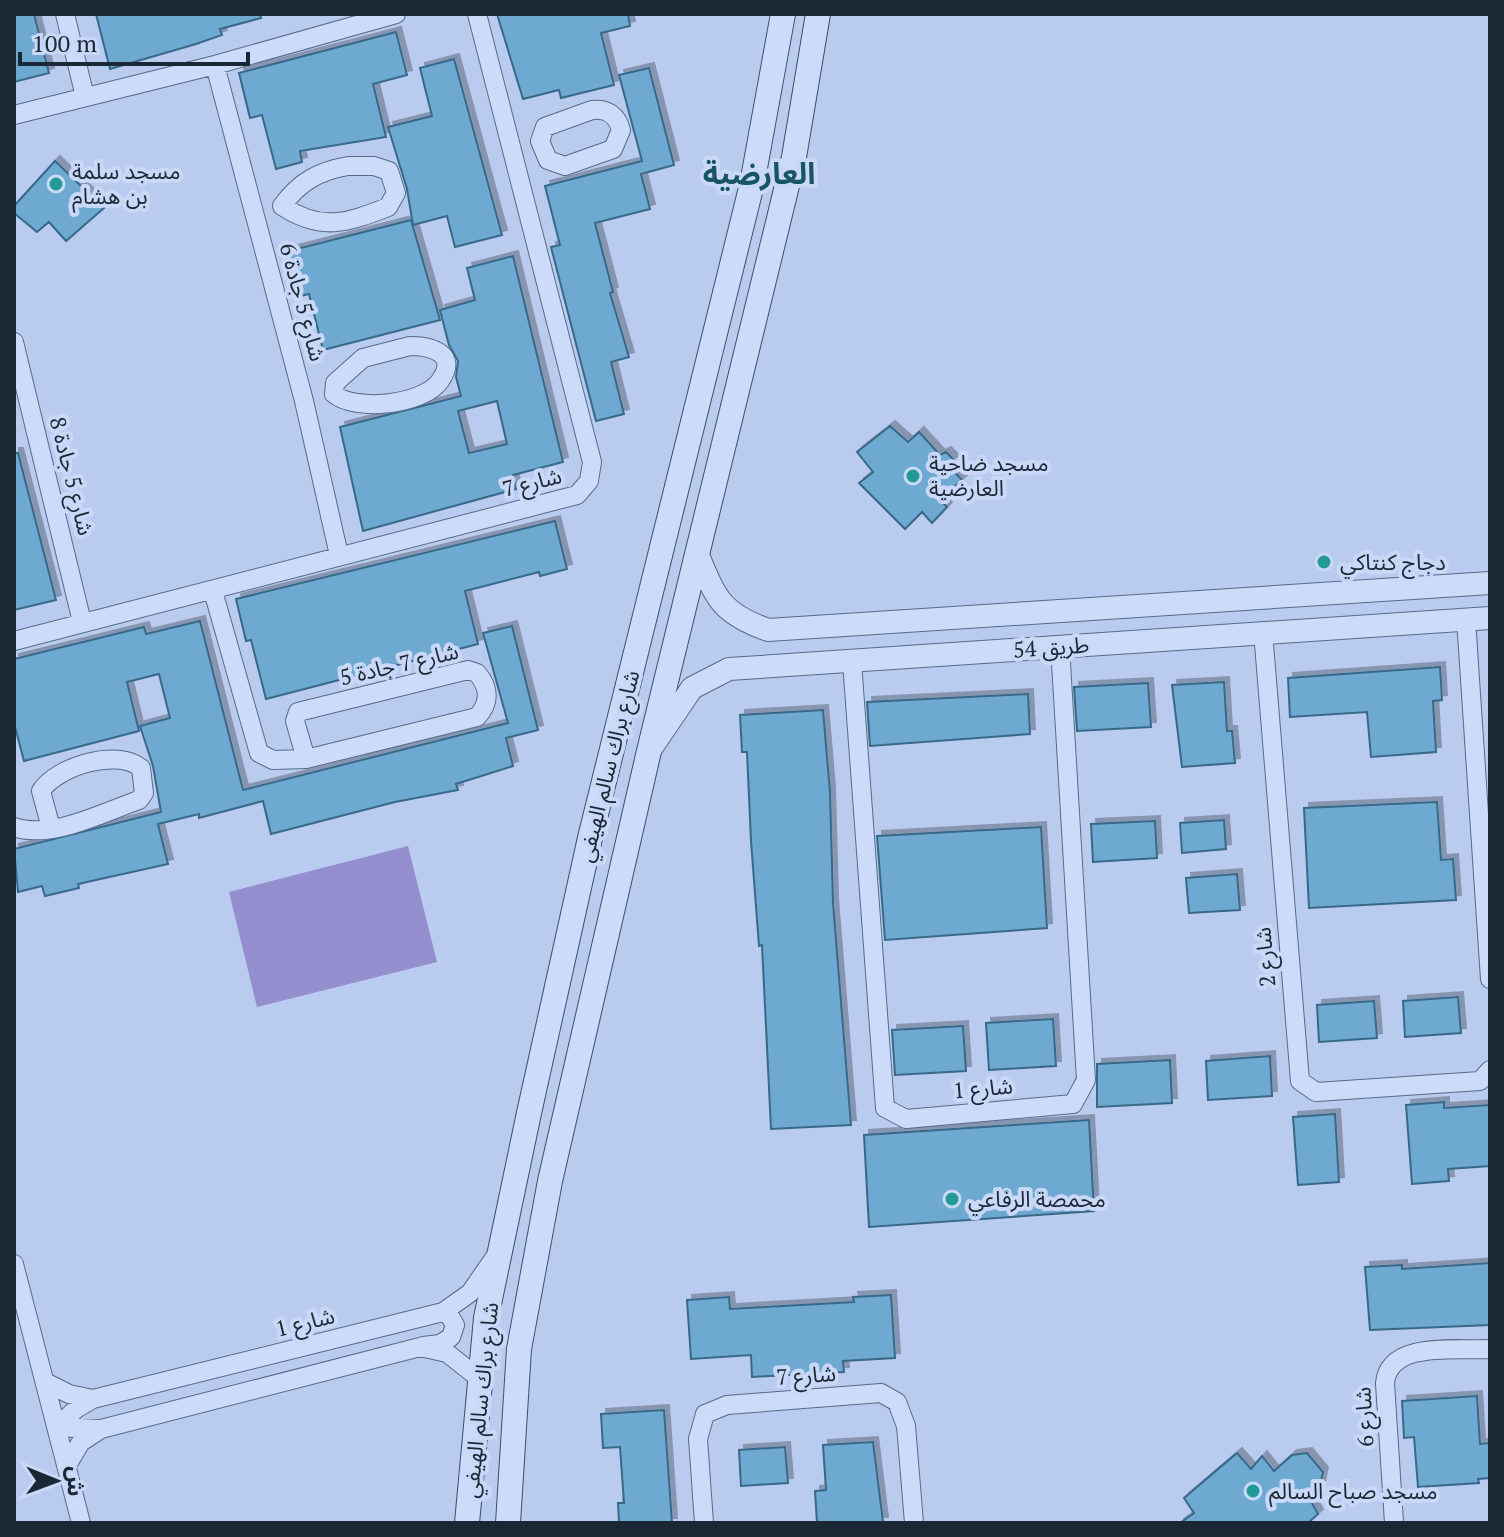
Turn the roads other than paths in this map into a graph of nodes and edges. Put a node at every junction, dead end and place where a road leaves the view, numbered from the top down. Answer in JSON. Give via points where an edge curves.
{"nodes":[{"id":1,"x":65,"y":14,"type":"edge"},
{"id":2,"x":396,"y":14,"type":"edge"},
{"id":3,"x":477,"y":14,"type":"edge"},
{"id":4,"x":783,"y":14,"type":"edge"},
{"id":5,"x":820,"y":18,"type":"edge"},
{"id":6,"x":345,"y":20,"type":"edge"},
{"id":7,"x":215,"y":65,"type":"junction"},
{"id":8,"x":85,"y":97,"type":"junction"},
{"id":9,"x":14,"y":115,"type":"edge"},
{"id":10,"x":541,"y":148,"type":"dead end"},
{"id":11,"x":512,"y":156,"type":"junction"},
{"id":12,"x":282,"y":206,"type":"junction"},
{"id":13,"x":255,"y":215,"type":"junction"},
{"id":14,"x":732,"y":263,"type":"junction"},
{"id":15,"x":764,"y":277,"type":"junction"},
{"id":16,"x":722,"y":310,"type":"junction"},
{"id":17,"x":756,"y":318,"type":"junction"},
{"id":18,"x":14,"y":342,"type":"edge"},
{"id":19,"x":334,"y":394,"type":"junction"},
{"id":20,"x":304,"y":401,"type":"junction"},
{"id":21,"x":697,"y":553,"type":"junction"},
{"id":22,"x":339,"y":555,"type":"junction"},
{"id":23,"x":1490,"y":583,"type":"edge"},
{"id":24,"x":1388,"y":590,"type":"junction"},
{"id":25,"x":213,"y":591,"type":"junction"},
{"id":26,"x":1339,"y":594,"type":"junction"},
{"id":27,"x":1490,"y":618,"type":"edge"},
{"id":28,"x":945,"y":619,"type":"junction"},
{"id":29,"x":1466,"y":619,"type":"junction"},
{"id":30,"x":82,"y":622,"type":"junction"},
{"id":31,"x":1389,"y":624,"type":"junction"},
{"id":32,"x":1342,"y":627,"type":"junction"},
{"id":33,"x":1263,"y":632,"type":"junction"},
{"id":34,"x":14,"y":641,"type":"edge"},
{"id":35,"x":1060,"y":646,"type":"junction"},
{"id":36,"x":944,"y":655,"type":"junction"},
{"id":37,"x":852,"y":662,"type":"junction"},
{"id":38,"x":649,"y":751,"type":"junction"},
{"id":39,"x":306,"y":759,"type":"junction"},
{"id":40,"x":14,"y":827,"type":"edge"},
{"id":41,"x":51,"y":828,"type":"junction"},
{"id":42,"x":1490,"y":979,"type":"edge"},
{"id":43,"x":542,"y":1054,"type":"junction"},
{"id":44,"x":575,"y":1063,"type":"junction"},
{"id":45,"x":1490,"y":1070,"type":"edge"},
{"id":46,"x":529,"y":1113,"type":"junction"},
{"id":47,"x":562,"y":1124,"type":"junction"},
{"id":48,"x":501,"y":1249,"type":"junction"},
{"id":49,"x":14,"y":1264,"type":"edge"},
{"id":50,"x":446,"y":1310,"type":"junction"},
{"id":51,"x":420,"y":1347,"type":"junction"},
{"id":52,"x":1490,"y":1349,"type":"edge"},
{"id":53,"x":480,"y":1379,"type":"junction"},
{"id":54,"x":45,"y":1382,"type":"junction"},
{"id":55,"x":93,"y":1399,"type":"junction"},
{"id":56,"x":57,"y":1427,"type":"junction"},
{"id":57,"x":101,"y":1429,"type":"junction"},
{"id":58,"x":67,"y":1465,"type":"junction"},
{"id":59,"x":81,"y":1523,"type":"edge"},
{"id":60,"x":467,"y":1523,"type":"edge"},
{"id":61,"x":508,"y":1523,"type":"edge"},
{"id":62,"x":704,"y":1523,"type":"edge"},
{"id":63,"x":914,"y":1523,"type":"edge"},
{"id":64,"x":1394,"y":1523,"type":"edge"}],
"edges":[{"from":1,"to":8,"type":"street"},
{"from":2,"to":6,"type":"street"},
{"from":3,"to":11,"type":"street","name":"شارع 7"},
{"from":4,"to":14,"type":"main road","name":"شارع براك سالم الهيفي"},
{"from":5,"to":15,"type":"main road","name":"شارع براك سالم الهيفي"},
{"from":6,"to":7,"type":"street"},
{"from":7,"to":8,"type":"street"},
{"from":7,"to":13,"type":"street","name":"شارع 5 جادة 6"},
{"from":8,"to":9,"type":"street"},
{"from":10,"to":11,"type":"street"},
{"from":11,"to":22,"type":"street","name":"شارع 7","via":[[592,462],[589,481],[577,495]]},
{"from":12,"to":12,"type":"street","name":"شارع 5 جادة 6","via":[[313,223],[357,219],[388,207],[396,193],[395,181],[389,171],[374,166],[333,169],[295,187]]},
{"from":12,"to":13,"type":"street","name":"شارع 5 جادة 6"},
{"from":13,"to":20,"type":"street","name":"شارع 5 جادة 6"},
{"from":14,"to":15,"type":"main road","via":[[744,279]]},
{"from":14,"to":16,"type":"main road","name":"شارع براك سالم الهيفي"},
{"from":15,"to":17,"type":"main road","name":"شارع براك سالم الهيفي"},
{"from":16,"to":17,"type":"main road","via":[[740,306]]},
{"from":16,"to":43,"type":"main road","name":"شارع براك سالم الهيفي","via":[[593,823]]},
{"from":17,"to":21,"type":"main road","name":"شارع براك سالم الهيفي"},
{"from":18,"to":30,"type":"street","name":"شارع 5 جادة 8"},
{"from":19,"to":19,"type":"street","name":"شارع 5 جادة 6","via":[[343,401],[377,406],[422,393],[439,383],[445,366],[441,353],[432,346],[410,346],[363,358],[335,383]]},
{"from":19,"to":20,"type":"street","name":"شارع 5 جادة 6"},
{"from":20,"to":22,"type":"street","name":"شارع 5 جادة 6"},
{"from":21,"to":28,"type":"street","name":"طريق 54","via":[[715,596],[738,619],[768,630]]},
{"from":21,"to":38,"type":"main road","name":"شارع براك سالم الهيفي"},
{"from":22,"to":25,"type":"street","name":"شارع 7"},
{"from":23,"to":24,"type":"street","name":"طريق 54"},
{"from":24,"to":26,"type":"street","name":"طريق 54"},
{"from":24,"to":31,"type":"street","via":[[1378,611]]},
{"from":25,"to":30,"type":"street","name":"شارع 7"},
{"from":25,"to":39,"type":"street","name":"شارع 7 جادة 5","via":[[259,753],[273,760]]},
{"from":26,"to":28,"type":"street","name":"طريق 54"},
{"from":26,"to":32,"type":"street","via":[[1352,605],[1349,622]]},
{"from":27,"to":29,"type":"street","name":"طريق 54"},
{"from":28,"to":36,"type":"street","via":[[934,632]]},
{"from":29,"to":31,"type":"street","name":"طريق 54"},
{"from":29,"to":42,"type":"street"},
{"from":30,"to":34,"type":"street","name":"شارع 7"},
{"from":31,"to":32,"type":"street","name":"طريق 54"},
{"from":32,"to":33,"type":"street","name":"طريق 54"},
{"from":33,"to":35,"type":"street","name":"طريق 54"},
{"from":33,"to":45,"type":"street","name":"شارع 2","via":[[1300,1081],[1316,1092],[1480,1081]]},
{"from":35,"to":36,"type":"street","name":"طريق 54"},
{"from":35,"to":37,"type":"street","name":"شارع 1","via":[[1086,1080],[1073,1104],[906,1119],[885,1108]]},
{"from":36,"to":37,"type":"street","name":"طريق 54"},
{"from":37,"to":38,"type":"street","name":"طريق 54","via":[[729,669],[692,688]]},
{"from":38,"to":44,"type":"main road","name":"شارع براك سالم الهيفي"},
{"from":39,"to":39,"type":"street","name":"شارع 7 جادة 5","via":[[477,717],[487,690],[477,673],[468,670],[298,712],[295,721]]},
{"from":40,"to":41,"type":"street"},
{"from":41,"to":41,"type":"street","via":[[139,800],[144,793],[141,768],[117,758],[57,774],[41,791]]},
{"from":43,"to":44,"type":"main road","via":[[557,1067]]},
{"from":43,"to":46,"type":"main road","name":"شارع براك سالم الهيفي"},
{"from":44,"to":47,"type":"main road","name":"شارع براك سالم الهيفي"},
{"from":46,"to":47,"type":"main road","via":[[548,1111]]},
{"from":46,"to":48,"type":"main road","name":"شارع براك سالم الهيفي"},
{"from":47,"to":61,"type":"main road","name":"شارع براك سالم الهيفي","via":[[519,1349]]},
{"from":48,"to":50,"type":"street","name":"شارع 1","via":[[470,1293]]},
{"from":48,"to":53,"type":"main road","name":"شارع براك سالم الهيفي"},
{"from":49,"to":54,"type":"street"},
{"from":50,"to":51,"type":"street","via":[[455,1325],[451,1337]]},
{"from":50,"to":55,"type":"street","name":"شارع 1"},
{"from":51,"to":53,"type":"street","via":[[447,1353]]},
{"from":51,"to":57,"type":"street"},
{"from":52,"to":64,"type":"street","name":"شارع 6","via":[[1412,1354],[1390,1366],[1385,1383]]},
{"from":53,"to":60,"type":"main road","name":"شارع براك سالم الهيفي"},
{"from":54,"to":55,"type":"street"},
{"from":54,"to":56,"type":"street"},
{"from":55,"to":56,"type":"street","name":"شارع 1"},
{"from":56,"to":57,"type":"street"},
{"from":56,"to":58,"type":"street"},
{"from":57,"to":58,"type":"street","via":[[81,1442]]},
{"from":58,"to":59,"type":"street"},
{"from":62,"to":63,"type":"street","name":"شارع 7","via":[[698,1439],[705,1414],[727,1405],[881,1393],[897,1402],[906,1426]]}]}
